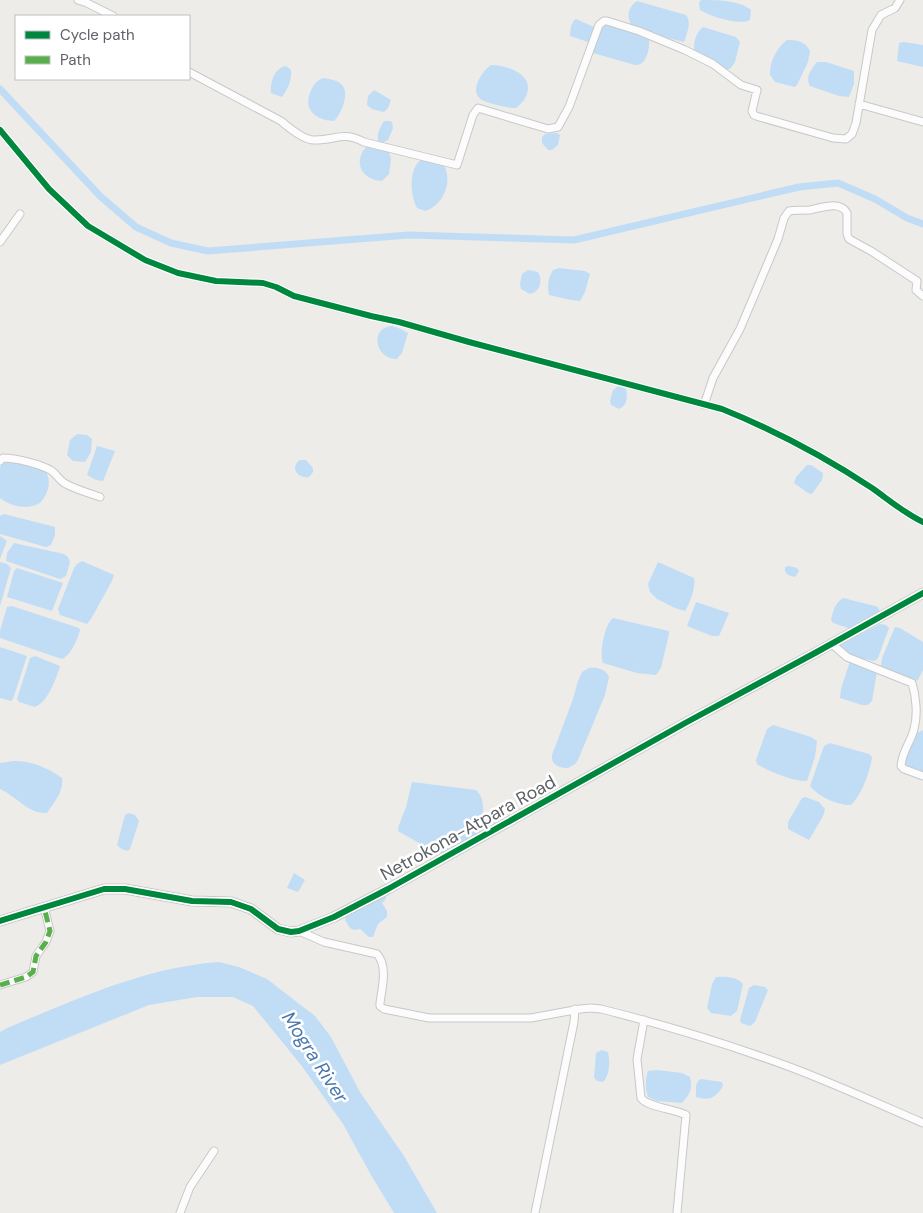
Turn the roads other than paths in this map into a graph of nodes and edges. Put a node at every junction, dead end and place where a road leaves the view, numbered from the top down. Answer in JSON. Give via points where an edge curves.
{"nodes":[{"id":1,"x":78,"y":0,"type":"edge"},
{"id":2,"x":900,"y":0,"type":"edge"},
{"id":3,"x":111,"y":15,"type":"edge"},
{"id":4,"x":190,"y":73,"type":"edge"},
{"id":5,"x":859,"y":104,"type":"junction"},
{"id":6,"x":923,"y":122,"type":"edge"},
{"id":7,"x":0,"y":130,"type":"edge"},
{"id":8,"x":20,"y":214,"type":"dead end"},
{"id":9,"x":0,"y":242,"type":"edge"},
{"id":10,"x":923,"y":296,"type":"edge"},
{"id":11,"x":704,"y":405,"type":"junction"},
{"id":12,"x":0,"y":461,"type":"edge"},
{"id":13,"x":100,"y":497,"type":"dead end"},
{"id":14,"x":923,"y":522,"type":"edge"},
{"id":15,"x":923,"y":593,"type":"edge"},
{"id":16,"x":832,"y":644,"type":"junction"},
{"id":17,"x":923,"y":776,"type":"edge"},
{"id":18,"x":44,"y":907,"type":"junction"},
{"id":19,"x":0,"y":921,"type":"edge"},
{"id":20,"x":299,"y":931,"type":"junction"},
{"id":21,"x":0,"y":985,"type":"edge"},
{"id":22,"x":575,"y":1009,"type":"junction"},
{"id":23,"x":644,"y":1020,"type":"junction"},
{"id":24,"x":923,"y":1123,"type":"edge"},
{"id":25,"x":214,"y":1151,"type":"dead end"},
{"id":26,"x":180,"y":1213,"type":"edge"},
{"id":27,"x":535,"y":1213,"type":"edge"},
{"id":28,"x":677,"y":1213,"type":"edge"}],
"edges":[{"from":1,"to":3,"type":"street"},
{"from":2,"to":5,"type":"street","via":[[895,8],[881,15],[872,30]]},
{"from":4,"to":5,"type":"street","via":[[313,141],[352,136],[364,142],[457,165],[478,108],[548,130],[558,127],[569,107],[599,25],[604,21],[685,50],[713,64],[741,85],[756,90],[752,111],[756,116],[846,139],[852,134]]},
{"from":5,"to":6,"type":"street"},
{"from":7,"to":11,"type":"street","via":[[49,189],[88,226],[145,260],[178,274],[276,287],[294,296]]},
{"from":8,"to":9,"type":"street"},
{"from":10,"to":11,"type":"street","via":[[916,290],[917,281],[849,239],[846,234],[847,213],[843,208],[821,206],[789,211],[740,330],[713,378]]},
{"from":11,"to":14,"type":"street","via":[[761,425],[872,488]]},
{"from":12,"to":13,"type":"street","via":[[11,458],[42,467],[62,482]]},
{"from":15,"to":16,"type":"street","name":"Netrokona-Atpara Road"},
{"from":16,"to":17,"type":"street","via":[[848,657],[912,683],[916,711],[914,730],[901,766]]},
{"from":16,"to":20,"type":"street","name":"Netrokona-Atpara Road","via":[[388,889]]},
{"from":18,"to":19,"type":"street"},
{"from":18,"to":20,"type":"street","via":[[104,889],[118,888],[192,901],[239,904],[278,929]]},
{"from":18,"to":21,"type":"street","via":[[50,931],[36,956],[33,972]]},
{"from":20,"to":22,"type":"street","via":[[324,942],[376,954],[382,960],[380,1006],[384,1009],[429,1018],[531,1018]]},
{"from":22,"to":23,"type":"street","via":[[591,1008]]},
{"from":22,"to":27,"type":"street"},
{"from":23,"to":24,"type":"street","via":[[792,1068]]},
{"from":23,"to":28,"type":"street","via":[[637,1059],[641,1098],[646,1103],[686,1115]]},
{"from":25,"to":26,"type":"street","via":[[190,1187]]}]}
